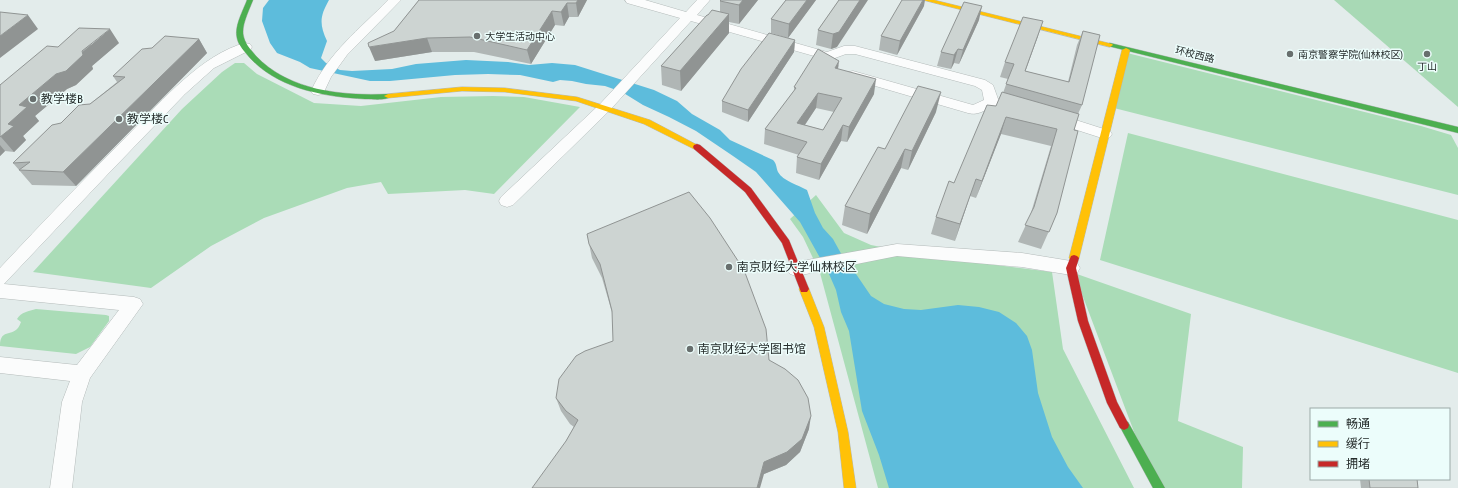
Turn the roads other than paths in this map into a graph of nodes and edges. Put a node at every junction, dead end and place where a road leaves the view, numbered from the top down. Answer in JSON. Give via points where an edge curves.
{"nodes":[{"id":1,"x":250,"y":0,"type":"edge"},
{"id":2,"x":395,"y":0,"type":"edge"},
{"id":3,"x":631,"y":0,"type":"edge"},
{"id":4,"x":704,"y":0,"type":"edge"},
{"id":5,"x":926,"y":0,"type":"edge"},
{"id":6,"x":688,"y":16,"type":"junction"},
{"id":7,"x":245,"y":47,"type":"junction"},
{"id":8,"x":1126,"y":50,"type":"junction"},
{"id":9,"x":828,"y":56,"type":"junction"},
{"id":10,"x":318,"y":91,"type":"junction"},
{"id":11,"x":610,"y":102,"type":"junction"},
{"id":12,"x":992,"y":102,"type":"junction"},
{"id":13,"x":1458,"y":130,"type":"edge"},
{"id":14,"x":1105,"y":134,"type":"junction"},
{"id":15,"x":507,"y":201,"type":"dead end"},
{"id":16,"x":1071,"y":268,"type":"junction"},
{"id":17,"x":796,"y":269,"type":"junction"},
{"id":18,"x":0,"y":279,"type":"edge"},
{"id":19,"x":0,"y":291,"type":"edge"},
{"id":20,"x":0,"y":364,"type":"edge"},
{"id":21,"x":82,"y":374,"type":"junction"},
{"id":22,"x":61,"y":488,"type":"edge"},
{"id":23,"x":850,"y":488,"type":"edge"},
{"id":24,"x":1159,"y":488,"type":"edge"}],
"edges":[{"from":1,"to":7,"type":"street","via":[[240,37]]},
{"from":2,"to":10,"type":"street","via":[[333,63],[324,75]]},
{"from":3,"to":6,"type":"street"},
{"from":4,"to":6,"type":"street"},
{"from":5,"to":8,"type":"street","name":"环校西路"},
{"from":6,"to":9,"type":"street"},
{"from":6,"to":11,"type":"street"},
{"from":7,"to":10,"type":"street","via":[[254,59],[271,72],[285,80]]},
{"from":7,"to":18,"type":"street","via":[[209,65],[180,91]]},
{"from":8,"to":13,"type":"street","name":"环校西路"},
{"from":8,"to":14,"type":"street"},
{"from":9,"to":12,"type":"street","via":[[832,67],[844,73],[973,110]]},
{"from":9,"to":12,"type":"street","via":[[844,50],[855,50],[946,73],[980,83],[988,88]]},
{"from":10,"to":11,"type":"street","via":[[376,97],[462,89],[505,90]]},
{"from":11,"to":15,"type":"street"},
{"from":11,"to":17,"type":"street","via":[[701,150],[748,190],[786,242]]},
{"from":12,"to":14,"type":"street"},
{"from":14,"to":16,"type":"street"},
{"from":16,"to":17,"type":"street","via":[[1022,260],[897,250]]},
{"from":16,"to":24,"type":"street","via":[[1084,321],[1112,403]]},
{"from":17,"to":23,"type":"street","via":[[819,327],[843,432]]},
{"from":19,"to":21,"type":"street","via":[[134,304]]},
{"from":20,"to":21,"type":"street"},
{"from":21,"to":22,"type":"street","via":[[72,402]]}]}
